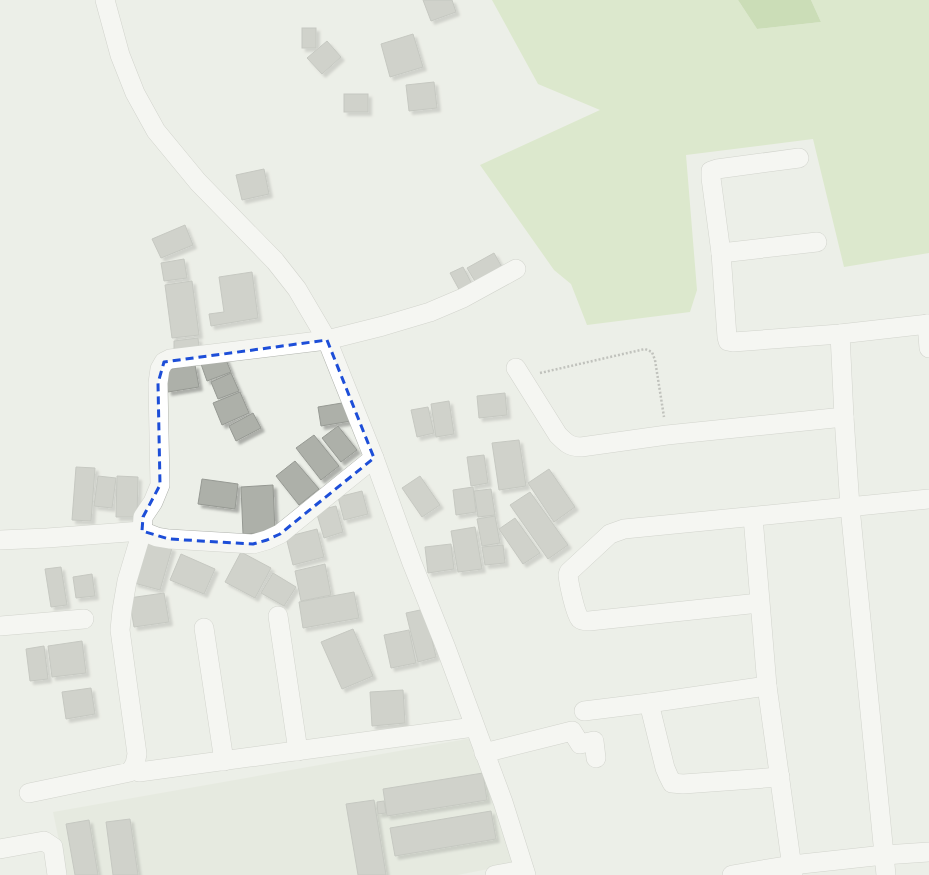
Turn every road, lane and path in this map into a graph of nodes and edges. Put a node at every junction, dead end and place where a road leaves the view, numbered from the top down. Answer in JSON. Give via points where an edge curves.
{"nodes":[{"id":1,"x":105,"y":0,"type":"edge"},
{"id":2,"x":799,"y":158,"type":"dead end"},
{"id":3,"x":817,"y":242,"type":"dead end"},
{"id":4,"x":721,"y":253,"type":"junction"},
{"id":5,"x":516,"y":269,"type":"dead end"},
{"id":6,"x":928,"y":324,"type":"edge"},
{"id":7,"x":840,"y":334,"type":"junction"},
{"id":8,"x":327,"y":340,"type":"junction"},
{"id":9,"x":929,"y":348,"type":"edge"},
{"id":10,"x":518,"y":372,"type":"joint"},
{"id":11,"x":844,"y":417,"type":"junction"},
{"id":12,"x":667,"y":435,"type":"junction"},
{"id":13,"x":374,"y":458,"type":"junction"},
{"id":14,"x":929,"y":499,"type":"edge"},
{"id":15,"x":850,"y":507,"type":"junction"},
{"id":16,"x":752,"y":517,"type":"junction"},
{"id":17,"x":142,"y":530,"type":"junction"},
{"id":18,"x":0,"y":540,"type":"edge"},
{"id":19,"x":759,"y":603,"type":"junction"},
{"id":20,"x":278,"y":616,"type":"dead end"},
{"id":21,"x":84,"y":619,"type":"dead end"},
{"id":22,"x":0,"y":626,"type":"edge"},
{"id":23,"x":204,"y":628,"type":"dead end"},
{"id":24,"x":132,"y":638,"type":"dead end"},
{"id":25,"x":767,"y":686,"type":"junction"},
{"id":26,"x":649,"y":703,"type":"junction"},
{"id":27,"x":584,"y":711,"type":"dead end"},
{"id":28,"x":474,"y":727,"type":"junction"},
{"id":29,"x":298,"y":751,"type":"junction"},
{"id":30,"x":484,"y":752,"type":"junction"},
{"id":31,"x":596,"y":758,"type":"dead end"},
{"id":32,"x":224,"y":761,"type":"junction"},
{"id":33,"x":780,"y":778,"type":"junction"},
{"id":34,"x":29,"y":793,"type":"dead end"},
{"id":35,"x":0,"y":849,"type":"edge"},
{"id":36,"x":929,"y":852,"type":"edge"},
{"id":37,"x":884,"y":855,"type":"junction"},
{"id":38,"x":792,"y":870,"type":"edge"},
{"id":39,"x":525,"y":873,"type":"edge"},
{"id":40,"x":57,"y":875,"type":"edge"},
{"id":41,"x":495,"y":875,"type":"edge"},
{"id":42,"x":732,"y":875,"type":"edge"},
{"id":43,"x":886,"y":875,"type":"edge"}],
"edges":[{"from":1,"to":8,"type":"street","via":[[120,55],[135,93],[156,131],[198,182],[275,261],[297,289]]},
{"from":2,"to":4,"type":"street","via":[[711,171]]},
{"from":3,"to":4,"type":"street"},
{"from":4,"to":7,"type":"street","via":[[728,341]]},
{"from":5,"to":8,"type":"street","via":[[463,298],[430,312]]},
{"from":6,"to":7,"type":"street"},
{"from":6,"to":9,"type":"street"},
{"from":7,"to":11,"type":"street"},
{"from":8,"to":13,"type":"street"},
{"from":8,"to":17,"type":"street","via":[[170,359],[164,362],[158,383],[160,485],[143,517]]},
{"from":10,"to":12,"type":"street","via":[[558,435],[573,447]]},
{"from":10,"to":12,"type":"path","via":[[645,349],[652,352],[655,360]]},
{"from":11,"to":12,"type":"street"},
{"from":11,"to":15,"type":"street"},
{"from":13,"to":17,"type":"street","via":[[280,534],[267,540],[253,544],[169,539]]},
{"from":13,"to":28,"type":"street"},
{"from":14,"to":15,"type":"street"},
{"from":15,"to":16,"type":"street"},
{"from":15,"to":37,"type":"street"},
{"from":16,"to":19,"type":"street"},
{"from":16,"to":19,"type":"street","via":[[617,531],[602,541],[568,575],[577,613],[580,619],[589,621]]},
{"from":17,"to":18,"type":"street"},
{"from":17,"to":34,"type":"street","via":[[127,581],[120,630],[137,754],[135,764],[130,772]]},
{"from":19,"to":25,"type":"street"},
{"from":20,"to":29,"type":"street"},
{"from":21,"to":22,"type":"street"},
{"from":23,"to":32,"type":"street"},
{"from":24,"to":32,"type":"street","via":[[145,772]]},
{"from":25,"to":26,"type":"street"},
{"from":25,"to":33,"type":"street"},
{"from":26,"to":27,"type":"street"},
{"from":26,"to":33,"type":"street","via":[[665,768],[672,783]]},
{"from":28,"to":29,"type":"street"},
{"from":28,"to":30,"type":"street"},
{"from":29,"to":32,"type":"street"},
{"from":30,"to":31,"type":"street","via":[[572,731],[580,744],[594,742]]},
{"from":30,"to":39,"type":"street"},
{"from":33,"to":38,"type":"street"},
{"from":35,"to":40,"type":"street","via":[[44,841],[53,847]]},
{"from":36,"to":37,"type":"street"},
{"from":37,"to":38,"type":"street"},
{"from":37,"to":43,"type":"street"},
{"from":38,"to":42,"type":"street"},
{"from":39,"to":41,"type":"street"}]}
